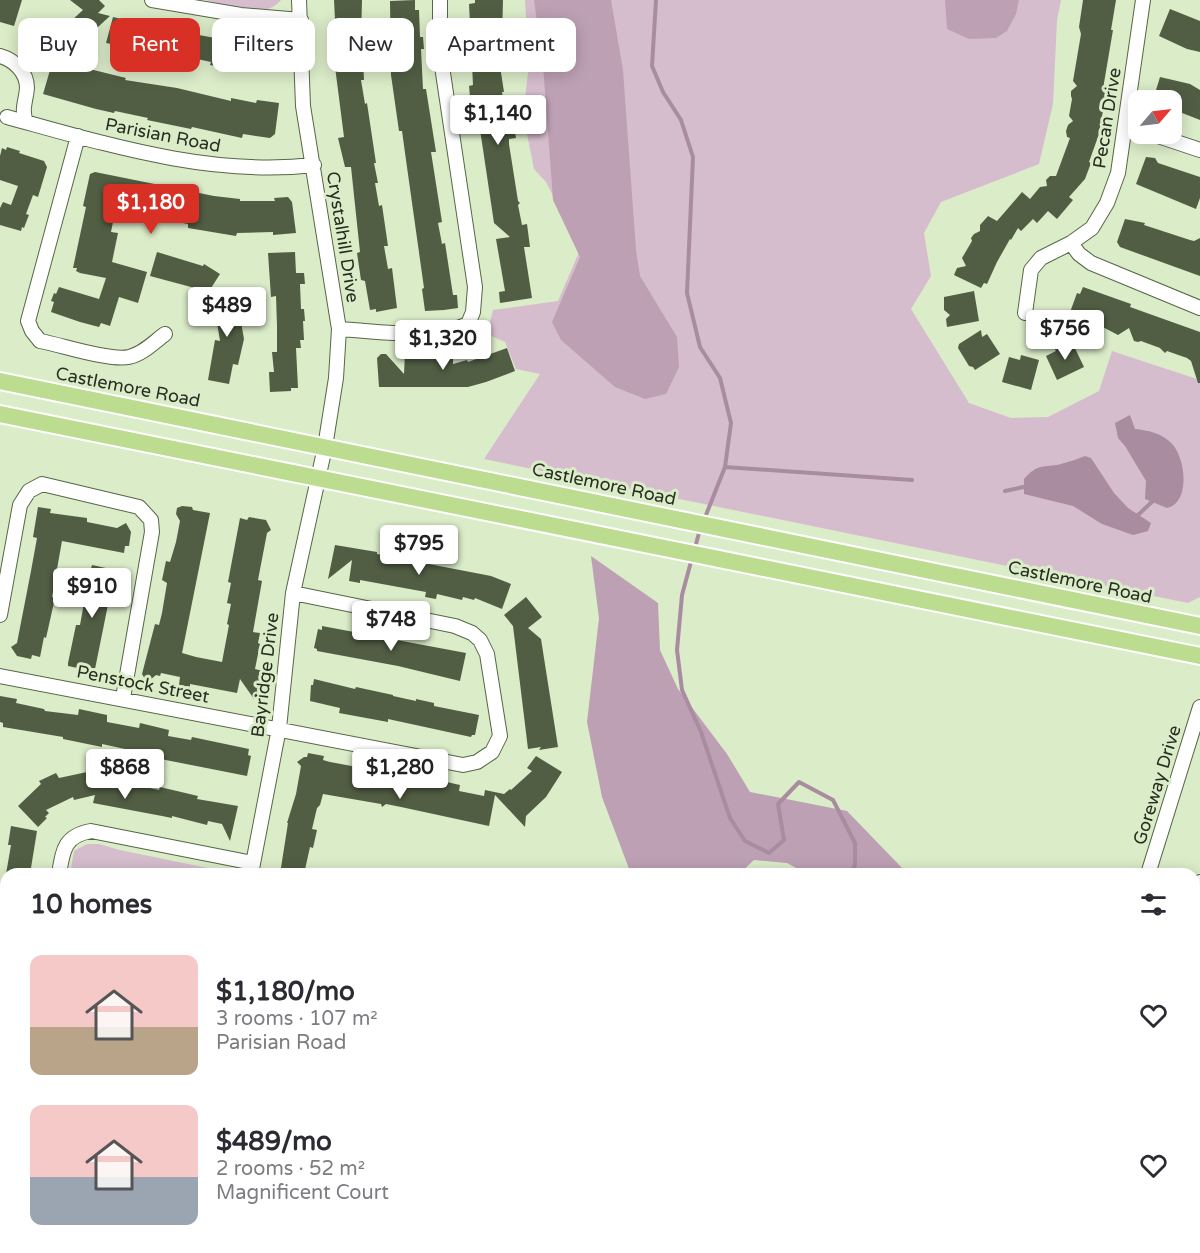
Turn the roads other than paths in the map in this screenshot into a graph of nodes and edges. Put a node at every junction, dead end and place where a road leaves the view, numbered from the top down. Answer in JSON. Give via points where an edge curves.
{"nodes":[{"id":1,"x":152,"y":0,"type":"edge"},
{"id":2,"x":299,"y":0,"type":"edge"},
{"id":3,"x":440,"y":0,"type":"edge"},
{"id":4,"x":1143,"y":0,"type":"edge"},
{"id":5,"x":277,"y":18,"type":"edge"},
{"id":6,"x":301,"y":18,"type":"edge"},
{"id":7,"x":0,"y":56,"type":"edge"},
{"id":8,"x":302,"y":72,"type":"edge"},
{"id":9,"x":1135,"y":90,"type":"edge"},
{"id":10,"x":7,"y":117,"type":"dead end"},
{"id":11,"x":26,"y":122,"type":"junction"},
{"id":12,"x":78,"y":136,"type":"junction"},
{"id":13,"x":1128,"y":140,"type":"edge"},
{"id":14,"x":1182,"y":144,"type":"edge"},
{"id":15,"x":1200,"y":150,"type":"edge"},
{"id":16,"x":314,"y":165,"type":"junction"},
{"id":17,"x":1071,"y":243,"type":"junction"},
{"id":18,"x":1200,"y":308,"type":"edge"},
{"id":19,"x":1025,"y":313,"type":"dead end"},
{"id":20,"x":339,"y":328,"type":"junction"},
{"id":21,"x":165,"y":334,"type":"dead end"},
{"id":22,"x":0,"y":381,"type":"edge"},
{"id":23,"x":0,"y":414,"type":"edge"},
{"id":24,"x":325,"y":447,"type":"junction"},
{"id":25,"x":318,"y":480,"type":"junction"},
{"id":26,"x":293,"y":593,"type":"junction"},
{"id":27,"x":0,"y":615,"type":"edge"},
{"id":28,"x":1200,"y":626,"type":"edge"},
{"id":29,"x":1200,"y":656,"type":"edge"},
{"id":30,"x":0,"y":676,"type":"edge"},
{"id":31,"x":123,"y":698,"type":"junction"},
{"id":32,"x":1200,"y":707,"type":"edge"},
{"id":33,"x":279,"y":728,"type":"junction"},
{"id":34,"x":60,"y":868,"type":"edge"},
{"id":35,"x":248,"y":868,"type":"edge"},
{"id":36,"x":252,"y":868,"type":"edge"},
{"id":37,"x":1150,"y":868,"type":"edge"}],
"edges":[{"from":1,"to":5,"type":"street"},
{"from":2,"to":6,"type":"street","name":"Crystalhill Drive"},
{"from":3,"to":20,"type":"street","via":[[440,53],[475,287],[473,312],[468,324],[454,331],[412,333]]},
{"from":4,"to":9,"type":"street","name":"Pecan Drive"},
{"from":7,"to":11,"type":"street","via":[[17,65],[24,75],[27,87],[22,110]]},
{"from":8,"to":16,"type":"street","name":"Crystalhill Drive","via":[[303,106]]},
{"from":10,"to":11,"type":"street","name":"Parisian Road"},
{"from":11,"to":12,"type":"street","name":"Parisian Road"},
{"from":12,"to":16,"type":"street","name":"Parisian Road","via":[[222,166]]},
{"from":12,"to":21,"type":"street","via":[[28,321],[32,332],[40,341],[117,358],[143,351]]},
{"from":13,"to":17,"type":"street","name":"Pecan Drive","via":[[1107,203],[1092,228]]},
{"from":14,"to":15,"type":"street"},
{"from":16,"to":20,"type":"street","name":"Crystalhill Drive"},
{"from":17,"to":18,"type":"street","via":[[1091,263]]},
{"from":17,"to":19,"type":"street","name":"Pecan Drive","via":[[1041,258],[1031,270]]},
{"from":20,"to":24,"type":"street","name":"Crystalhill Drive"},
{"from":22,"to":24,"type":"main road","name":"Castlemore Road"},
{"from":23,"to":25,"type":"main road"},
{"from":24,"to":25,"type":"street","name":"Crystalhill Drive"},
{"from":24,"to":28,"type":"main road","name":"Castlemore Road"},
{"from":25,"to":26,"type":"street","name":"Bayridge Drive"},
{"from":25,"to":29,"type":"main road"},
{"from":26,"to":33,"type":"street","name":"Bayridge Drive"},
{"from":26,"to":33,"type":"street","name":"Penstock Street","via":[[455,626],[472,633],[487,654],[500,736],[492,752],[463,765]]},
{"from":27,"to":31,"type":"street","via":[[20,505],[29,491],[42,484],[139,507],[151,520],[152,532]]},
{"from":30,"to":31,"type":"street","name":"Penstock Street"},
{"from":31,"to":33,"type":"street","name":"Penstock Street"},
{"from":32,"to":37,"type":"street","name":"Goreway Drive"},
{"from":33,"to":36,"type":"street","name":"Bayridge Drive"},
{"from":34,"to":35,"type":"street","via":[[70,840],[91,831]]}]}
